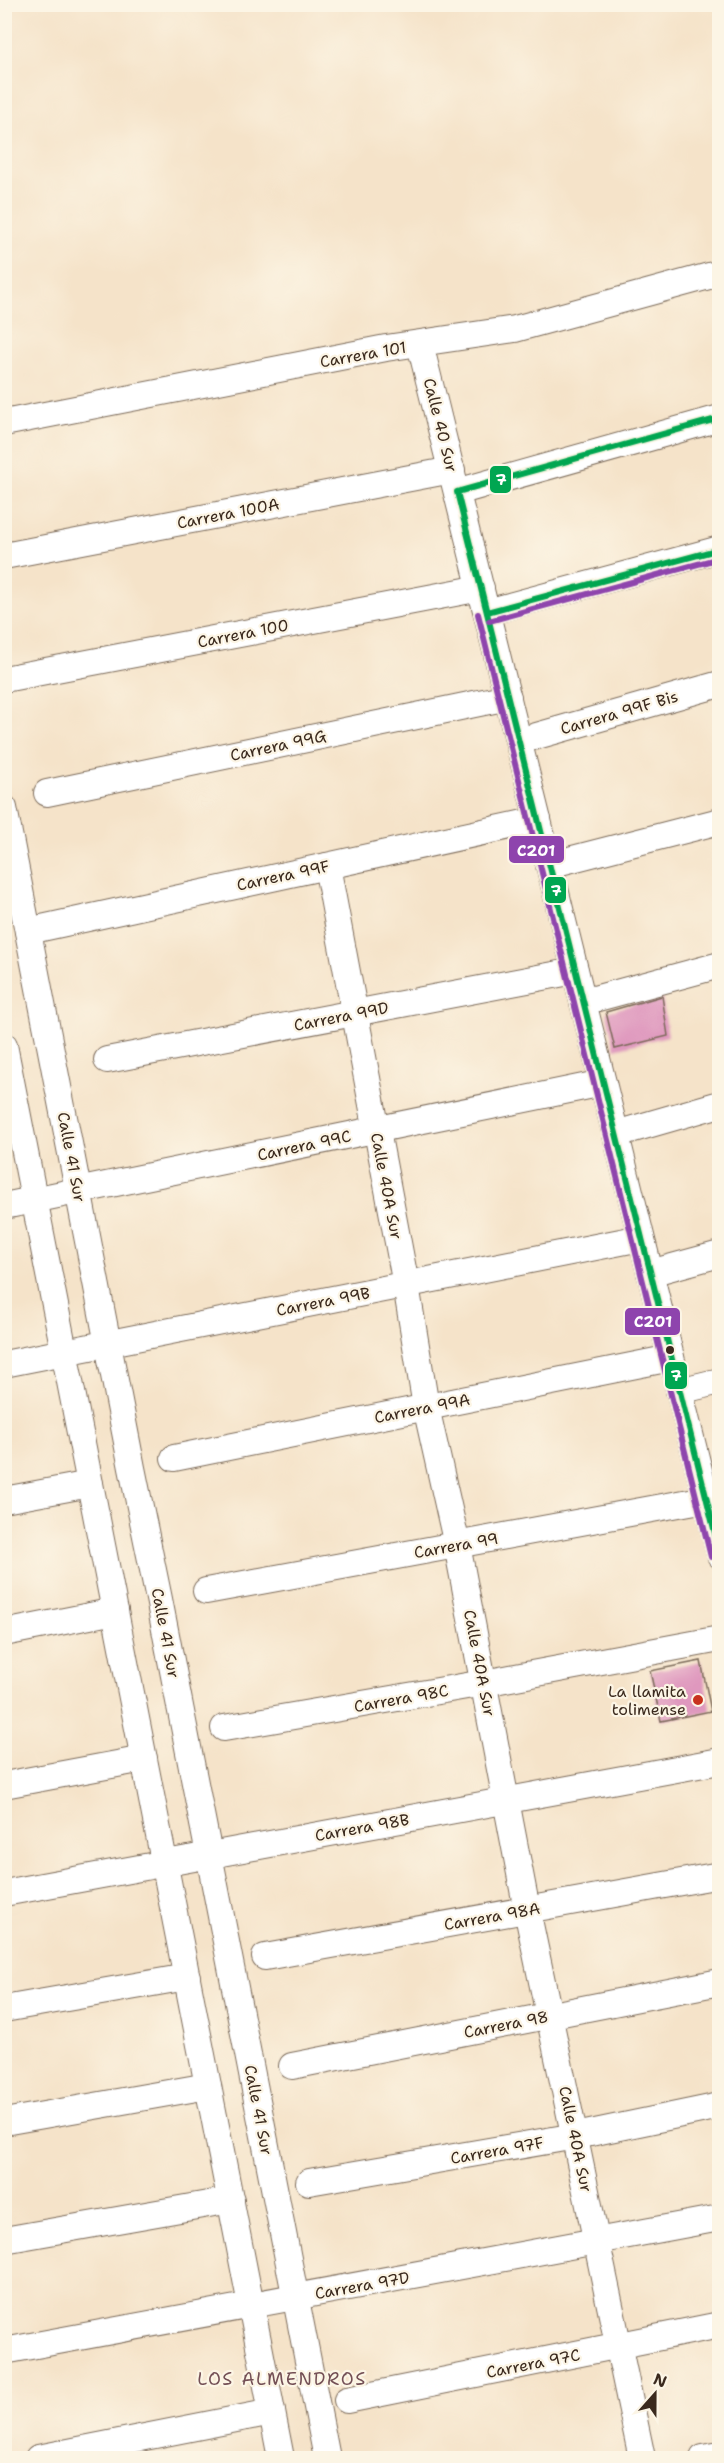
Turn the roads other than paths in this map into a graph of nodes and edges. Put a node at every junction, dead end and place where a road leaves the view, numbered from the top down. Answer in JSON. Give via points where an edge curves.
{"nodes":[{"id":1,"x":720,"y":273,"type":"edge"},
{"id":2,"x":420,"y":344,"type":"junction"},
{"id":3,"x":720,"y":418,"type":"edge"},
{"id":4,"x":4,"y":423,"type":"edge"},
{"id":5,"x":454,"y":481,"type":"junction"},
{"id":6,"x":720,"y":549,"type":"edge"},
{"id":7,"x":4,"y":556,"type":"edge"},
{"id":8,"x":484,"y":600,"type":"junction"},
{"id":9,"x":4,"y":679,"type":"edge"},
{"id":10,"x":720,"y":684,"type":"edge"},
{"id":11,"x":508,"y":697,"type":"junction"},
{"id":12,"x":519,"y":741,"type":"junction"},
{"id":13,"x":47,"y":793,"type":"dead end"},
{"id":14,"x":4,"y":808,"type":"edge"},
{"id":15,"x":538,"y":820,"type":"junction"},
{"id":16,"x":720,"y":821,"type":"edge"},
{"id":17,"x":549,"y":865,"type":"junction"},
{"id":18,"x":327,"y":866,"type":"junction"},
{"id":19,"x":28,"y":931,"type":"junction"},
{"id":20,"x":720,"y":965,"type":"edge"},
{"id":21,"x":575,"y":971,"type":"junction"},
{"id":22,"x":583,"y":1002,"type":"junction"},
{"id":23,"x":355,"y":1013,"type":"junction"},
{"id":24,"x":4,"y":1045,"type":"edge"},
{"id":25,"x":107,"y":1060,"type":"dead end"},
{"id":26,"x":8,"y":1078,"type":"edge"},
{"id":27,"x":603,"y":1083,"type":"junction"},
{"id":28,"x":720,"y":1104,"type":"edge"},
{"id":29,"x":376,"y":1130,"type":"junction"},
{"id":30,"x":616,"y":1134,"type":"junction"},
{"id":31,"x":79,"y":1191,"type":"junction"},
{"id":32,"x":35,"y":1200,"type":"junction"},
{"id":33,"x":4,"y":1206,"type":"edge"},
{"id":34,"x":641,"y":1238,"type":"junction"},
{"id":35,"x":720,"y":1254,"type":"edge"},
{"id":36,"x":650,"y":1273,"type":"junction"},
{"id":37,"x":406,"y":1285,"type":"junction"},
{"id":38,"x":109,"y":1343,"type":"junction"},
{"id":39,"x":65,"y":1352,"type":"junction"},
{"id":40,"x":671,"y":1358,"type":"junction"},
{"id":41,"x":4,"y":1364,"type":"edge"},
{"id":42,"x":720,"y":1381,"type":"edge"},
{"id":43,"x":679,"y":1391,"type":"junction"},
{"id":44,"x":426,"y":1407,"type":"junction"},
{"id":45,"x":174,"y":1458,"type":"dead end"},
{"id":46,"x":90,"y":1484,"type":"junction"},
{"id":47,"x":4,"y":1500,"type":"edge"},
{"id":48,"x":712,"y":1513,"type":"edge"},
{"id":49,"x":457,"y":1545,"type":"junction"},
{"id":50,"x":720,"y":1556,"type":"edge"},
{"id":51,"x":206,"y":1591,"type":"dead end"},
{"id":52,"x":115,"y":1611,"type":"junction"},
{"id":53,"x":4,"y":1633,"type":"edge"},
{"id":54,"x":720,"y":1639,"type":"edge"},
{"id":55,"x":483,"y":1683,"type":"junction"},
{"id":56,"x":224,"y":1728,"type":"dead end"},
{"id":57,"x":144,"y":1759,"type":"junction"},
{"id":58,"x":720,"y":1761,"type":"edge"},
{"id":59,"x":4,"y":1785,"type":"edge"},
{"id":60,"x":506,"y":1800,"type":"junction"},
{"id":61,"x":209,"y":1855,"type":"junction"},
{"id":62,"x":165,"y":1863,"type":"junction"},
{"id":63,"x":720,"y":1875,"type":"edge"},
{"id":64,"x":4,"y":1893,"type":"edge"},
{"id":65,"x":527,"y":1910,"type":"junction"},
{"id":66,"x":265,"y":1957,"type":"dead end"},
{"id":67,"x":187,"y":1977,"type":"junction"},
{"id":68,"x":720,"y":1982,"type":"edge"},
{"id":69,"x":4,"y":2009,"type":"edge"},
{"id":70,"x":550,"y":2016,"type":"junction"},
{"id":71,"x":292,"y":2066,"type":"dead end"},
{"id":72,"x":208,"y":2086,"type":"junction"},
{"id":73,"x":720,"y":2106,"type":"edge"},
{"id":74,"x":4,"y":2122,"type":"edge"},
{"id":75,"x":576,"y":2136,"type":"junction"},
{"id":76,"x":309,"y":2182,"type":"dead end"},
{"id":77,"x":231,"y":2200,"type":"junction"},
{"id":78,"x":720,"y":2218,"type":"edge"},
{"id":79,"x":4,"y":2240,"type":"edge"},
{"id":80,"x":598,"y":2241,"type":"junction"},
{"id":81,"x":296,"y":2297,"type":"junction"},
{"id":82,"x":251,"y":2305,"type":"junction"},
{"id":83,"x":720,"y":2325,"type":"edge"},
{"id":84,"x":620,"y":2345,"type":"junction"},
{"id":85,"x":4,"y":2351,"type":"edge"},
{"id":86,"x":346,"y":2400,"type":"dead end"},
{"id":87,"x":272,"y":2412,"type":"junction"},
{"id":88,"x":720,"y":2455,"type":"edge"},
{"id":89,"x":38,"y":2458,"type":"edge"},
{"id":90,"x":281,"y":2458,"type":"edge"},
{"id":91,"x":327,"y":2458,"type":"edge"},
{"id":92,"x":642,"y":2458,"type":"edge"},
{"id":93,"x":703,"y":2458,"type":"edge"}],
"edges":[{"from":1,"to":2,"type":"street","name":"Carrera 101","via":[[515,329]]},
{"from":2,"to":4,"type":"street","name":"Carrera 101"},
{"from":2,"to":5,"type":"street","name":"Calle 40 Sur"},
{"from":3,"to":5,"type":"street","name":"Carrera 100A"},
{"from":5,"to":7,"type":"street","name":"Carrera 100A"},
{"from":5,"to":8,"type":"street","name":"Calle 40 Sur"},
{"from":6,"to":8,"type":"street","name":"Carrera 100"},
{"from":8,"to":9,"type":"street","name":"Carrera 100"},
{"from":8,"to":11,"type":"street","name":"Calle 40 Sur"},
{"from":10,"to":12,"type":"street","name":"Carrera 99F Bis"},
{"from":11,"to":12,"type":"street","name":"Calle 40 Sur"},
{"from":11,"to":13,"type":"street","name":"Carrera 99G"},
{"from":12,"to":15,"type":"street","name":"Calle 40 Sur"},
{"from":14,"to":19,"type":"street","name":"Calle 41 Sur"},
{"from":15,"to":17,"type":"street","name":"Calle 40 Sur"},
{"from":15,"to":18,"type":"street","name":"Carrera 99F"},
{"from":16,"to":17,"type":"street"},
{"from":17,"to":21,"type":"street","name":"Calle 40 Sur"},
{"from":18,"to":19,"type":"street","name":"Carrera 99F"},
{"from":18,"to":23,"type":"street","name":"Calle 40A Sur"},
{"from":19,"to":31,"type":"street","name":"Calle 41 Sur"},
{"from":20,"to":22,"type":"street"},
{"from":21,"to":22,"type":"street","name":"Calle 40 Sur"},
{"from":21,"to":23,"type":"street","name":"Carrera 99D"},
{"from":22,"to":27,"type":"street","name":"Calle 40 Sur"},
{"from":23,"to":25,"type":"street","name":"Carrera 99D"},
{"from":23,"to":29,"type":"street","name":"Calle 40A Sur"},
{"from":24,"to":26,"type":"street"},
{"from":26,"to":32,"type":"street"},
{"from":27,"to":29,"type":"street","name":"Carrera 99C"},
{"from":27,"to":30,"type":"street","name":"Calle 40 Sur"},
{"from":28,"to":30,"type":"street"},
{"from":29,"to":31,"type":"street","name":"Carrera 99C"},
{"from":29,"to":37,"type":"street","name":"Calle 40A Sur"},
{"from":30,"to":34,"type":"street","name":"Calle 40 Sur"},
{"from":31,"to":32,"type":"street","name":"Carrera 99C"},
{"from":31,"to":38,"type":"street","name":"Calle 41 Sur"},
{"from":32,"to":33,"type":"street","name":"Carrera 99C"},
{"from":32,"to":39,"type":"street"},
{"from":34,"to":36,"type":"street","name":"Calle 40 Sur"},
{"from":34,"to":37,"type":"street","name":"Carrera 99B"},
{"from":35,"to":36,"type":"street"},
{"from":36,"to":40,"type":"street","name":"Calle 40 Sur"},
{"from":37,"to":38,"type":"street","name":"Carrera 99B"},
{"from":37,"to":44,"type":"street","name":"Calle 40A Sur"},
{"from":38,"to":39,"type":"street","name":"Carrera 99B"},
{"from":38,"to":61,"type":"street","name":"Calle 41 Sur"},
{"from":39,"to":41,"type":"street","name":"Carrera 99B"},
{"from":39,"to":46,"type":"street"},
{"from":40,"to":43,"type":"street","name":"Calle 40 Sur"},
{"from":40,"to":44,"type":"street","name":"Carrera 99A"},
{"from":42,"to":43,"type":"street"},
{"from":43,"to":48,"type":"street","name":"Calle 40 Sur"},
{"from":44,"to":45,"type":"street","name":"Carrera 99A"},
{"from":44,"to":49,"type":"street","name":"Calle 40A Sur"},
{"from":46,"to":47,"type":"street"},
{"from":46,"to":52,"type":"street"},
{"from":48,"to":49,"type":"street","name":"Carrera 99"},
{"from":48,"to":50,"type":"street","name":"Calle 40 Sur"},
{"from":49,"to":51,"type":"street","name":"Carrera 99"},
{"from":49,"to":55,"type":"street","name":"Calle 40A Sur"},
{"from":52,"to":53,"type":"street"},
{"from":52,"to":57,"type":"street"},
{"from":54,"to":55,"type":"street","name":"Carrera 98C"},
{"from":55,"to":56,"type":"street","name":"Carrera 98C"},
{"from":55,"to":60,"type":"street","name":"Calle 40A Sur"},
{"from":57,"to":59,"type":"street"},
{"from":57,"to":62,"type":"street"},
{"from":58,"to":60,"type":"street","name":"Carrera 98B"},
{"from":60,"to":61,"type":"street","name":"Carrera 98B"},
{"from":60,"to":65,"type":"street","name":"Calle 40A Sur"},
{"from":61,"to":62,"type":"street","name":"Carrera 98B"},
{"from":61,"to":81,"type":"street","name":"Calle 41 Sur"},
{"from":62,"to":64,"type":"street","name":"Carrera 98B"},
{"from":62,"to":67,"type":"street"},
{"from":63,"to":65,"type":"street","name":"Carrera 98A"},
{"from":65,"to":66,"type":"street","name":"Carrera 98A"},
{"from":65,"to":70,"type":"street","name":"Calle 40A Sur"},
{"from":67,"to":69,"type":"street"},
{"from":67,"to":72,"type":"street"},
{"from":68,"to":70,"type":"street","name":"Carrera 98"},
{"from":70,"to":71,"type":"street","name":"Carrera 98"},
{"from":70,"to":75,"type":"street","name":"Calle 40A Sur"},
{"from":72,"to":74,"type":"street"},
{"from":72,"to":77,"type":"street"},
{"from":73,"to":75,"type":"street","name":"Carrera 97F"},
{"from":75,"to":76,"type":"street","name":"Carrera 97F"},
{"from":75,"to":80,"type":"street","name":"Calle 40A Sur"},
{"from":77,"to":79,"type":"street"},
{"from":77,"to":82,"type":"street"},
{"from":78,"to":80,"type":"street","name":"Carrera 97D"},
{"from":80,"to":81,"type":"street","name":"Carrera 97D"},
{"from":80,"to":84,"type":"street","name":"Calle 40A Sur"},
{"from":81,"to":82,"type":"street","name":"Carrera 97D"},
{"from":81,"to":91,"type":"street","name":"Calle 41 Sur"},
{"from":82,"to":85,"type":"street","name":"Carrera 97D"},
{"from":82,"to":87,"type":"street"},
{"from":83,"to":84,"type":"street","name":"Carrera 97C"},
{"from":84,"to":86,"type":"street","name":"Carrera 97C"},
{"from":84,"to":92,"type":"street","name":"Calle 40A Sur"},
{"from":87,"to":89,"type":"street"},
{"from":87,"to":90,"type":"street"},
{"from":88,"to":93,"type":"street"}]}
